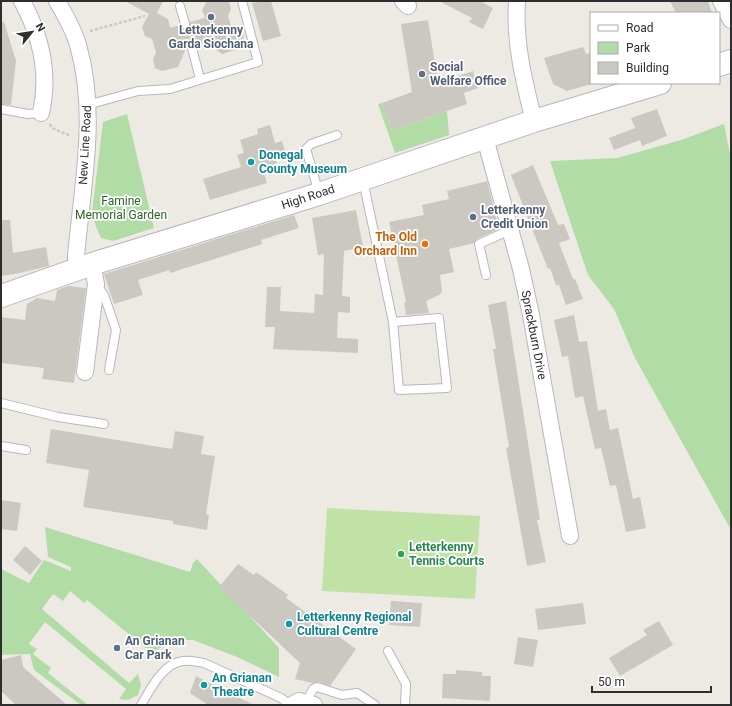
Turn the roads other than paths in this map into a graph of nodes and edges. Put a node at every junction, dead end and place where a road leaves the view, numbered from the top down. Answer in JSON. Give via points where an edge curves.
{"nodes":[{"id":1,"x":22,"y":1,"type":"edge"},
{"id":2,"x":58,"y":1,"type":"edge"},
{"id":3,"x":242,"y":1,"type":"edge"},
{"id":4,"x":517,"y":1,"type":"edge"},
{"id":5,"x":721,"y":1,"type":"edge"},
{"id":6,"x":180,"y":6,"type":"dead end"},
{"id":7,"x":731,"y":20,"type":"edge"},
{"id":8,"x":185,"y":24,"type":"dead end"},
{"id":9,"x":192,"y":48,"type":"dead end"},
{"id":10,"x":731,"y":61,"type":"edge"},
{"id":11,"x":720,"y":64,"type":"edge"},
{"id":12,"x":200,"y":79,"type":"junction"},
{"id":13,"x":657,"y":84,"type":"edge"},
{"id":14,"x":87,"y":105,"type":"junction"},
{"id":15,"x":1,"y":109,"type":"edge"},
{"id":16,"x":41,"y":112,"type":"joint"},
{"id":17,"x":534,"y":121,"type":"junction"},
{"id":18,"x":337,"y":135,"type":"dead end"},
{"id":19,"x":485,"y":138,"type":"junction"},
{"id":20,"x":363,"y":179,"type":"junction"},
{"id":21,"x":319,"y":194,"type":"junction"},
{"id":22,"x":510,"y":230,"type":"junction"},
{"id":23,"x":89,"y":273,"type":"junction"},
{"id":24,"x":486,"y":275,"type":"dead end"},
{"id":25,"x":1,"y":296,"type":"edge"},
{"id":26,"x":393,"y":322,"type":"junction"},
{"id":27,"x":110,"y":370,"type":"dead end"},
{"id":28,"x":85,"y":372,"type":"dead end"},
{"id":29,"x":1,"y":403,"type":"edge"},
{"id":30,"x":104,"y":424,"type":"dead end"},
{"id":31,"x":1,"y":446,"type":"edge"},
{"id":32,"x":26,"y":450,"type":"dead end"},
{"id":33,"x":570,"y":536,"type":"dead end"},
{"id":34,"x":388,"y":651,"type":"dead end"},
{"id":35,"x":300,"y":704,"type":"edge"},
{"id":36,"x":141,"y":705,"type":"edge"},
{"id":37,"x":375,"y":705,"type":"edge"},
{"id":38,"x":405,"y":705,"type":"edge"}],
"edges":[{"from":1,"to":16,"type":"street","via":[[36,27],[45,73]]},
{"from":2,"to":14,"type":"street","name":"New Line Road","via":[[75,37],[83,68]]},
{"from":3,"to":12,"type":"lane","via":[[258,62]]},
{"from":4,"to":17,"type":"street","via":[[515,23],[519,53]]},
{"from":5,"to":7,"type":"street"},
{"from":6,"to":8,"type":"lane"},
{"from":9,"to":12,"type":"lane"},
{"from":10,"to":11,"type":"street"},
{"from":12,"to":14,"type":"lane","via":[[170,88],[138,91]]},
{"from":13,"to":17,"type":"street","name":"High Road"},
{"from":14,"to":23,"type":"street","name":"New Line Road","via":[[87,142],[76,256]]},
{"from":15,"to":16,"type":"lane","via":[[28,114]]},
{"from":17,"to":19,"type":"street","name":"High Road"},
{"from":18,"to":21,"type":"lane","via":[[311,144],[306,149]]},
{"from":19,"to":20,"type":"street","name":"High Road"},
{"from":19,"to":22,"type":"street","name":"Sprackburn Drive"},
{"from":20,"to":21,"type":"street","name":"High Road"},
{"from":20,"to":26,"type":"lane"},
{"from":21,"to":23,"type":"street","name":"High Road"},
{"from":22,"to":24,"type":"lane","via":[[479,244]]},
{"from":22,"to":33,"type":"street","name":"Sprackburn Drive","via":[[531,315]]},
{"from":23,"to":25,"type":"street","name":"High Road"},
{"from":23,"to":27,"type":"lane","via":[[104,295],[116,330]]},
{"from":23,"to":28,"type":"street","name":"New Line Road"},
{"from":26,"to":26,"type":"lane","via":[[399,390],[447,388],[439,318]]},
{"from":29,"to":30,"type":"lane","via":[[58,417]]},
{"from":31,"to":32,"type":"lane"},
{"from":34,"to":38,"type":"lane","via":[[406,684]]},
{"from":35,"to":36,"type":"lane","via":[[204,663],[191,661],[177,663],[164,672]]},
{"from":35,"to":37,"type":"lane","via":[[317,687],[342,695],[357,693]]}]}
